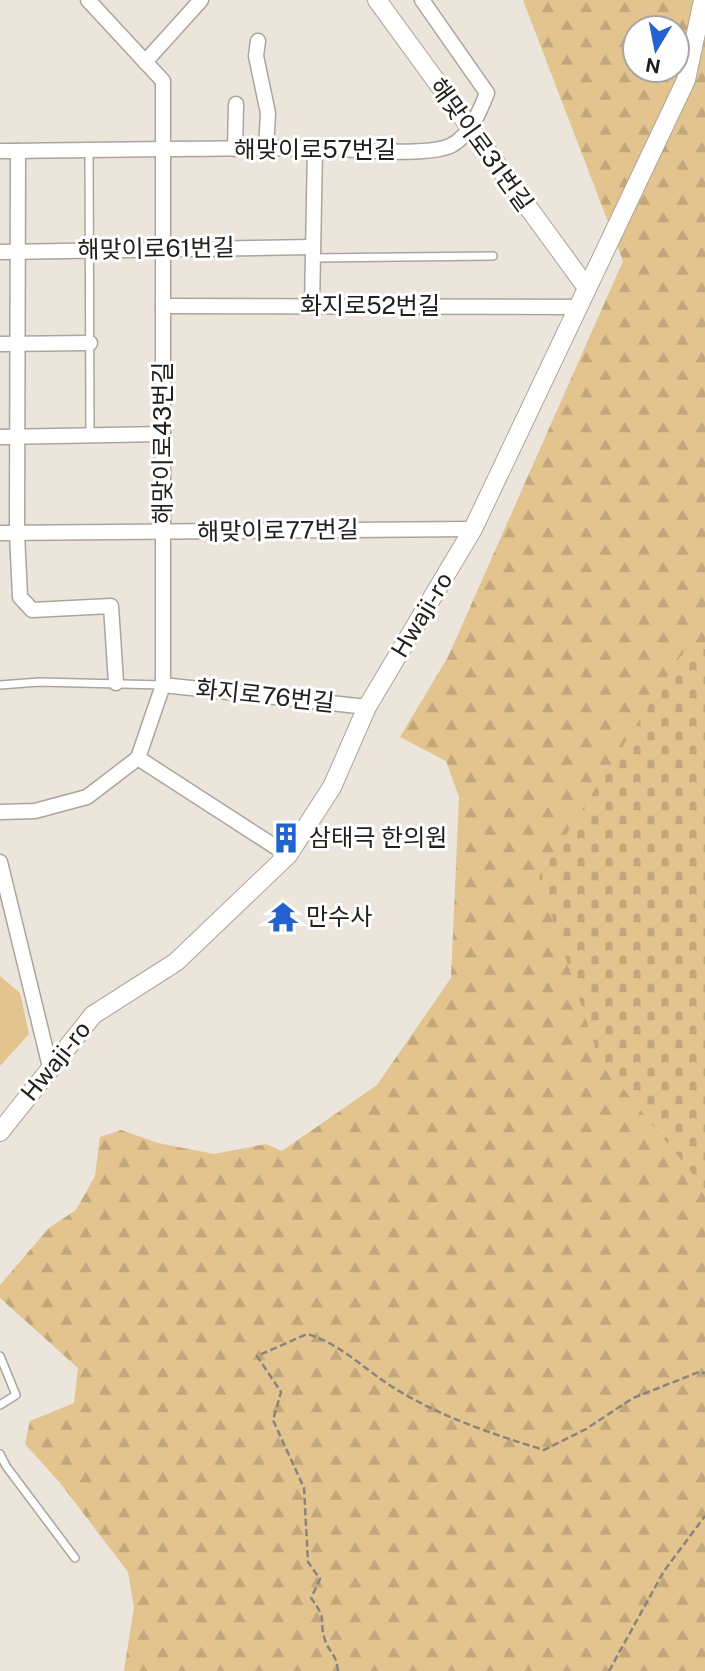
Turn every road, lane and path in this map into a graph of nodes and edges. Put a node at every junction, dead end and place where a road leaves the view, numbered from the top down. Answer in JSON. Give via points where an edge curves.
{"nodes":[{"id":1,"x":88,"y":0,"type":"edge"},
{"id":2,"x":201,"y":0,"type":"edge"},
{"id":3,"x":377,"y":0,"type":"edge"},
{"id":4,"x":422,"y":0,"type":"edge"},
{"id":5,"x":703,"y":0,"type":"edge"},
{"id":6,"x":258,"y":41,"type":"dead end"},
{"id":7,"x":145,"y":62,"type":"junction"},
{"id":8,"x":236,"y":104,"type":"dead end"},
{"id":9,"x":469,"y":126,"type":"junction"},
{"id":10,"x":315,"y":148,"type":"junction"},
{"id":11,"x":235,"y":149,"type":"junction"},
{"id":12,"x":266,"y":149,"type":"junction"},
{"id":13,"x":89,"y":150,"type":"junction"},
{"id":14,"x":163,"y":150,"type":"junction"},
{"id":15,"x":0,"y":151,"type":"edge"},
{"id":16,"x":18,"y":151,"type":"junction"},
{"id":17,"x":163,"y":249,"type":"junction"},
{"id":18,"x":90,"y":250,"type":"junction"},
{"id":19,"x":18,"y":251,"type":"junction"},
{"id":20,"x":0,"y":252,"type":"edge"},
{"id":21,"x":313,"y":253,"type":"junction"},
{"id":22,"x":493,"y":256,"type":"dead end"},
{"id":23,"x":587,"y":288,"type":"junction"},
{"id":24,"x":163,"y":306,"type":"junction"},
{"id":25,"x":312,"y":306,"type":"junction"},
{"id":26,"x":577,"y":307,"type":"junction"},
{"id":27,"x":90,"y":343,"type":"junction"},
{"id":28,"x":0,"y":344,"type":"edge"},
{"id":29,"x":18,"y":344,"type":"junction"},
{"id":30,"x":163,"y":434,"type":"junction"},
{"id":31,"x":90,"y":435,"type":"junction"},
{"id":32,"x":0,"y":437,"type":"edge"},
{"id":33,"x":17,"y":437,"type":"junction"},
{"id":34,"x":473,"y":529,"type":"junction"},
{"id":35,"x":163,"y":532,"type":"junction"},
{"id":36,"x":0,"y":533,"type":"edge"},
{"id":37,"x":17,"y":533,"type":"junction"},
{"id":38,"x":116,"y":683,"type":"junction"},
{"id":39,"x":0,"y":685,"type":"edge"},
{"id":40,"x":163,"y":685,"type":"junction"},
{"id":41,"x":367,"y":707,"type":"junction"},
{"id":42,"x":138,"y":758,"type":"junction"},
{"id":43,"x":0,"y":812,"type":"edge"},
{"id":44,"x":288,"y":855,"type":"junction"},
{"id":45,"x":0,"y":862,"type":"edge"},
{"id":46,"x":50,"y":1067,"type":"junction"},
{"id":47,"x":0,"y":1132,"type":"edge"},
{"id":48,"x":0,"y":1356,"type":"edge"},
{"id":49,"x":705,"y":1373,"type":"edge"},
{"id":50,"x":0,"y":1405,"type":"edge"},
{"id":51,"x":0,"y":1454,"type":"edge"},
{"id":52,"x":705,"y":1516,"type":"edge"},
{"id":53,"x":75,"y":1558,"type":"dead end"},
{"id":54,"x":338,"y":1671,"type":"edge"},
{"id":55,"x":609,"y":1671,"type":"edge"}],
"edges":[{"from":1,"to":7,"type":"street","name":"해맞이로43번길"},
{"from":2,"to":7,"type":"street"},
{"from":3,"to":9,"type":"street","name":"해맞이로31번길"},
{"from":4,"to":9,"type":"street","name":"해맞이로57번길","via":[[487,93]]},
{"from":5,"to":23,"type":"street","name":"Hwaji-ro","via":[[686,80]]},
{"from":6,"to":12,"type":"street","via":[[256,56],[268,113]]},
{"from":7,"to":14,"type":"street","name":"해맞이로43번길","via":[[163,81]]},
{"from":8,"to":11,"type":"street"},
{"from":9,"to":10,"type":"street","name":"해맞이로57번길","via":[[450,146],[415,151]]},
{"from":9,"to":23,"type":"street","name":"해맞이로31번길"},
{"from":10,"to":12,"type":"street","name":"해맞이로57번길"},
{"from":10,"to":21,"type":"street"},
{"from":11,"to":12,"type":"street","name":"해맞이로57번길"},
{"from":11,"to":14,"type":"street","name":"해맞이로57번길"},
{"from":13,"to":14,"type":"street","name":"해맞이로57번길"},
{"from":13,"to":16,"type":"street","name":"해맞이로57번길"},
{"from":13,"to":18,"type":"lane"},
{"from":14,"to":17,"type":"street","name":"해맞이로43번길"},
{"from":15,"to":16,"type":"street","name":"해맞이로57번길"},
{"from":16,"to":19,"type":"street"},
{"from":17,"to":18,"type":"street","name":"해맞이로61번길"},
{"from":17,"to":21,"type":"street","name":"해맞이로61번길"},
{"from":17,"to":24,"type":"street","name":"해맞이로43번길"},
{"from":18,"to":19,"type":"street","name":"해맞이로61번길"},
{"from":18,"to":27,"type":"lane"},
{"from":19,"to":20,"type":"street","name":"해맞이로61번길"},
{"from":19,"to":29,"type":"street"},
{"from":21,"to":22,"type":"lane"},
{"from":21,"to":25,"type":"street"},
{"from":23,"to":26,"type":"street","name":"Hwaji-ro"},
{"from":24,"to":25,"type":"street","name":"화지로52번길"},
{"from":24,"to":30,"type":"street","name":"해맞이로43번길"},
{"from":25,"to":26,"type":"street","name":"화지로52번길"},
{"from":26,"to":34,"type":"street","name":"Hwaji-ro"},
{"from":27,"to":29,"type":"street"},
{"from":27,"to":31,"type":"lane"},
{"from":28,"to":29,"type":"street"},
{"from":29,"to":33,"type":"street"},
{"from":30,"to":31,"type":"street"},
{"from":30,"to":35,"type":"street","name":"해맞이로43번길"},
{"from":31,"to":33,"type":"street"},
{"from":32,"to":33,"type":"street"},
{"from":33,"to":37,"type":"street"},
{"from":34,"to":35,"type":"street","name":"해맞이로77번길"},
{"from":34,"to":41,"type":"street","name":"Hwaji-ro"},
{"from":35,"to":37,"type":"street","name":"해맞이로77번길"},
{"from":35,"to":40,"type":"street","name":"해맞이로43번길"},
{"from":36,"to":37,"type":"street","name":"해맞이로77번길"},
{"from":37,"to":38,"type":"street","via":[[20,597],[32,610],[111,606]]},
{"from":38,"to":39,"type":"lane"},
{"from":38,"to":40,"type":"lane"},
{"from":40,"to":41,"type":"street","name":"화지로76번길"},
{"from":40,"to":42,"type":"street","name":"해맞이로43번길"},
{"from":41,"to":44,"type":"street","name":"Hwaji-ro","via":[[332,787]]},
{"from":42,"to":43,"type":"street","via":[[87,797],[35,811]]},
{"from":42,"to":44,"type":"street"},
{"from":44,"to":46,"type":"street","name":"Hwaji-ro","via":[[176,962],[93,1016]]},
{"from":45,"to":46,"type":"street"},
{"from":46,"to":47,"type":"street","name":"Hwaji-ro"},
{"from":48,"to":50,"type":"lane","via":[[16,1395]]},
{"from":49,"to":54,"type":"path","via":[[633,1398],[544,1450],[452,1418],[394,1388],[329,1340],[307,1334],[257,1356],[281,1392],[273,1420],[304,1488],[308,1562],[320,1580],[311,1598],[324,1615],[325,1642],[337,1656]]},
{"from":51,"to":53,"type":"lane"},
{"from":52,"to":55,"type":"path","via":[[664,1571]]}]}
